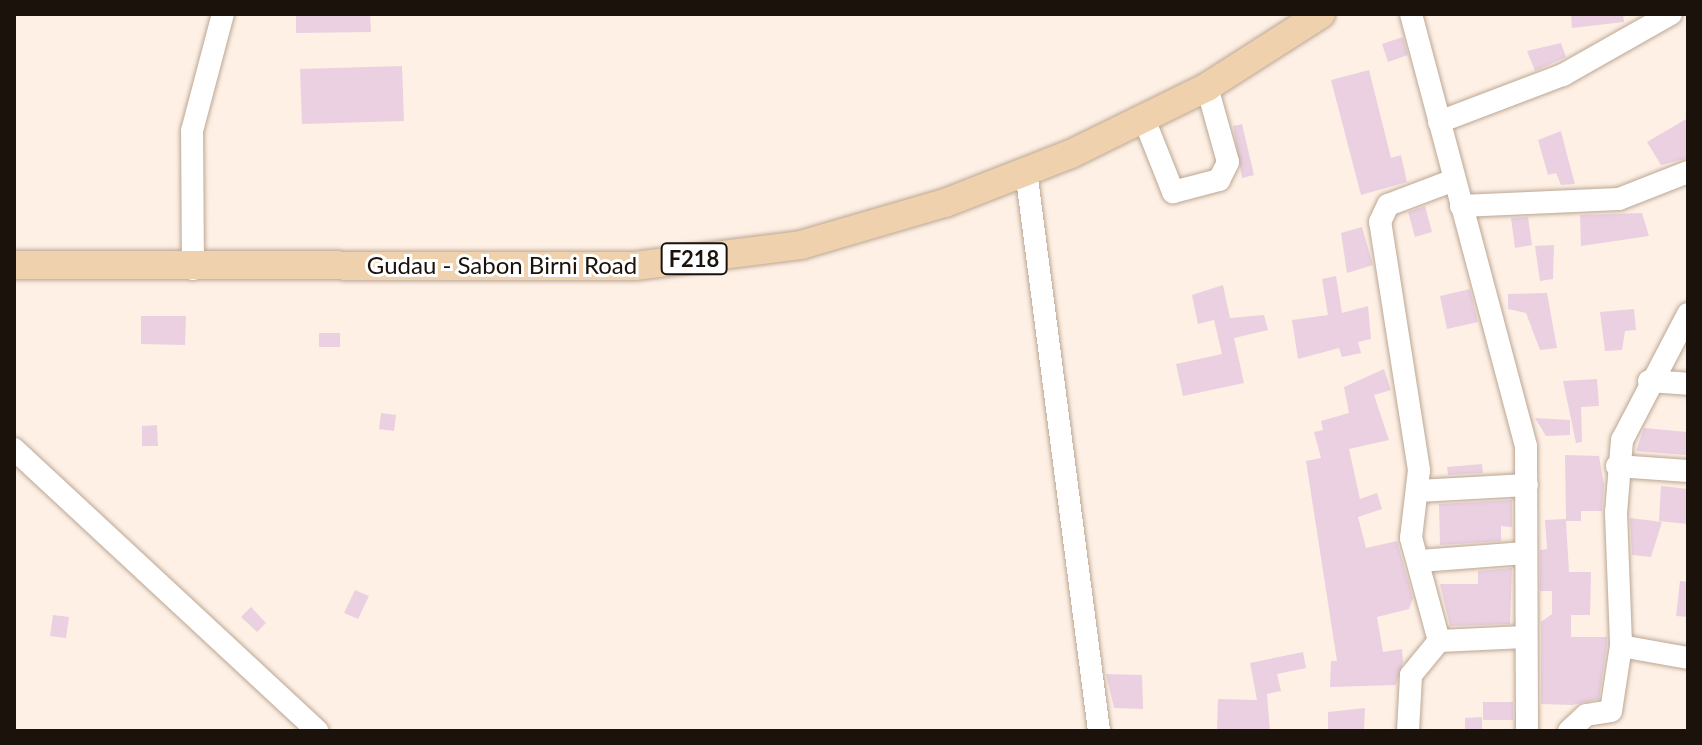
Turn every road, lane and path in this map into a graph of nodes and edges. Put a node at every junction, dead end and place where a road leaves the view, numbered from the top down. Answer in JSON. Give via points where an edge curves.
{"nodes":[{"id":1,"x":223,"y":14,"type":"edge"},
{"id":2,"x":1321,"y":14,"type":"edge"},
{"id":3,"x":1411,"y":14,"type":"edge"},
{"id":4,"x":1671,"y":14,"type":"edge"},
{"id":5,"x":1207,"y":87,"type":"junction"},
{"id":6,"x":1144,"y":119,"type":"junction"},
{"id":7,"x":1439,"y":122,"type":"junction"},
{"id":8,"x":1026,"y":171,"type":"junction"},
{"id":9,"x":1688,"y":172,"type":"edge"},
{"id":10,"x":1454,"y":180,"type":"junction"},
{"id":11,"x":1461,"y":206,"type":"junction"},
{"id":12,"x":14,"y":265,"type":"edge"},
{"id":13,"x":193,"y":269,"type":"junction"},
{"id":14,"x":1688,"y":314,"type":"edge"},
{"id":15,"x":1649,"y":381,"type":"junction"},
{"id":16,"x":1688,"y":384,"type":"edge"},
{"id":17,"x":14,"y":449,"type":"edge"},
{"id":18,"x":1617,"y":466,"type":"junction"},
{"id":19,"x":1688,"y":471,"type":"edge"},
{"id":20,"x":1527,"y":485,"type":"junction"},
{"id":21,"x":1418,"y":491,"type":"junction"},
{"id":22,"x":1525,"y":553,"type":"junction"},
{"id":23,"x":1420,"y":561,"type":"junction"},
{"id":24,"x":1525,"y":637,"type":"junction"},
{"id":25,"x":1439,"y":641,"type":"junction"},
{"id":26,"x":1621,"y":646,"type":"junction"},
{"id":27,"x":1688,"y":658,"type":"edge"},
{"id":28,"x":1613,"y":721,"type":"edge"},
{"id":29,"x":317,"y":731,"type":"edge"},
{"id":30,"x":1099,"y":731,"type":"edge"},
{"id":31,"x":1408,"y":731,"type":"edge"},
{"id":32,"x":1527,"y":731,"type":"edge"},
{"id":33,"x":1569,"y":731,"type":"edge"}],
"edges":[{"from":1,"to":13,"type":"street","via":[[192,131]]},
{"from":2,"to":5,"type":"main road","name":"Gudau - Sabon Birni Road","number":"F218"},
{"from":3,"to":7,"type":"street"},
{"from":4,"to":7,"type":"street","via":[[1563,75]]},
{"from":5,"to":6,"type":"main road","name":"Gudau - Sabon Birni Road","number":"F218"},
{"from":5,"to":6,"type":"street","via":[[1228,162],[1219,180],[1173,192]]},
{"from":6,"to":8,"type":"main road","name":"Gudau - Sabon Birni Road","number":"F218"},
{"from":7,"to":10,"type":"street"},
{"from":8,"to":13,"type":"main road","name":"Gudau - Sabon Birni Road","number":"F218","via":[[801,245],[699,259],[635,266]]},
{"from":8,"to":30,"type":"street"},
{"from":9,"to":11,"type":"street","via":[[1619,199]]},
{"from":10,"to":11,"type":"street"},
{"from":10,"to":21,"type":"street","via":[[1388,205],[1380,222]]},
{"from":11,"to":20,"type":"street","via":[[1526,447]]},
{"from":12,"to":13,"type":"main road","name":"Gudau - Sabon Birni Road","number":"F218"},
{"from":14,"to":15,"type":"street"},
{"from":15,"to":16,"type":"street"},
{"from":15,"to":18,"type":"street"},
{"from":17,"to":29,"type":"street"},
{"from":18,"to":19,"type":"street"},
{"from":18,"to":26,"type":"street"},
{"from":20,"to":21,"type":"street"},
{"from":20,"to":22,"type":"street"},
{"from":21,"to":23,"type":"street","via":[[1411,522]]},
{"from":22,"to":23,"type":"street"},
{"from":22,"to":24,"type":"street"},
{"from":23,"to":25,"type":"street"},
{"from":24,"to":25,"type":"street"},
{"from":24,"to":32,"type":"street"},
{"from":25,"to":31,"type":"street","via":[[1411,675]]},
{"from":26,"to":27,"type":"street"},
{"from":26,"to":28,"type":"street"},
{"from":28,"to":33,"type":"street","via":[[1586,715]]}]}
